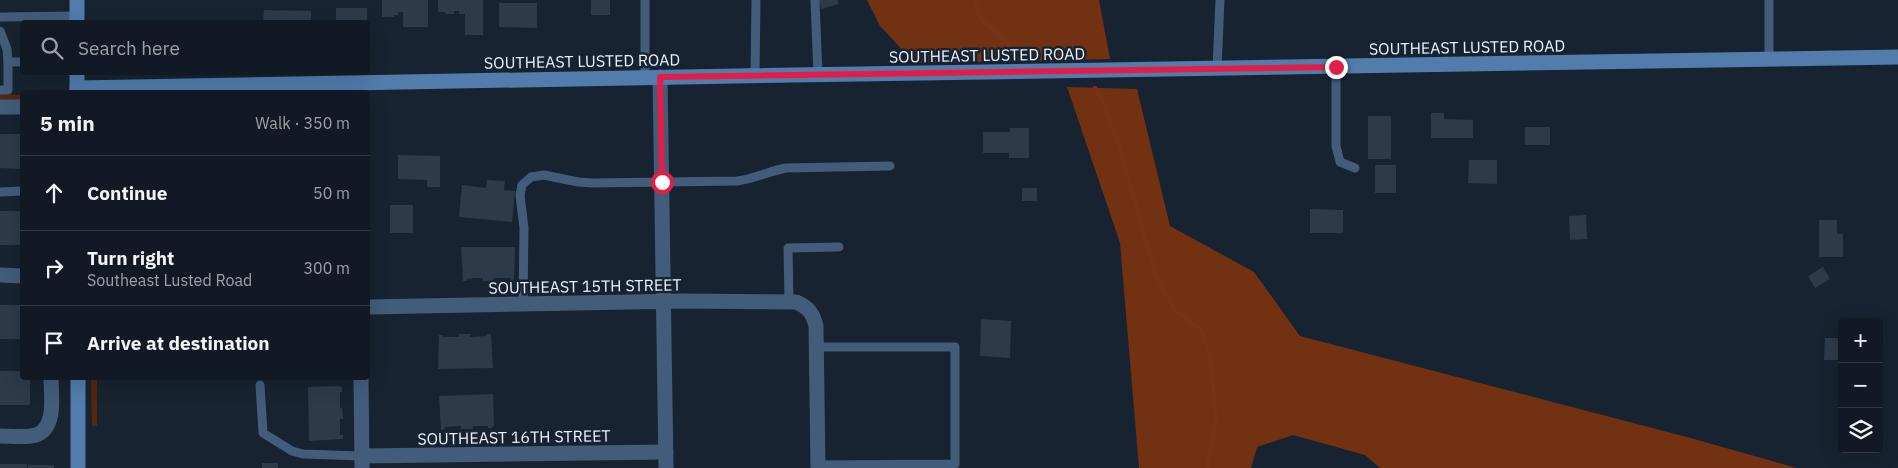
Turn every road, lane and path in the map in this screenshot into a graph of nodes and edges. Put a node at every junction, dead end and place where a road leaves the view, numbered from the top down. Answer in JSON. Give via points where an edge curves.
{"nodes":[{"id":1,"x":77,"y":0,"type":"edge"},
{"id":2,"x":645,"y":0,"type":"edge"},
{"id":3,"x":756,"y":0,"type":"edge"},
{"id":4,"x":815,"y":0,"type":"edge"},
{"id":5,"x":1220,"y":0,"type":"edge"},
{"id":6,"x":1769,"y":0,"type":"edge"},
{"id":7,"x":0,"y":17,"type":"edge"},
{"id":8,"x":77,"y":19,"type":"edge"},
{"id":9,"x":0,"y":31,"type":"edge"},
{"id":10,"x":1898,"y":57,"type":"edge"},
{"id":11,"x":1769,"y":60,"type":"junction"},
{"id":12,"x":8,"y":62,"type":"junction"},
{"id":13,"x":20,"y":62,"type":"edge"},
{"id":14,"x":1336,"y":67,"type":"junction"},
{"id":15,"x":1217,"y":69,"type":"junction"},
{"id":16,"x":77,"y":75,"type":"edge"},
{"id":17,"x":755,"y":75,"type":"junction"},
{"id":18,"x":818,"y":75,"type":"junction"},
{"id":19,"x":645,"y":77,"type":"junction"},
{"id":20,"x":660,"y":77,"type":"junction"},
{"id":21,"x":365,"y":87,"type":"edge"},
{"id":22,"x":0,"y":90,"type":"edge"},
{"id":23,"x":77,"y":90,"type":"edge"},
{"id":24,"x":0,"y":107,"type":"edge"},
{"id":25,"x":20,"y":107,"type":"edge"},
{"id":26,"x":890,"y":166,"type":"dead end"},
{"id":27,"x":1355,"y":168,"type":"dead end"},
{"id":28,"x":662,"y":182,"type":"junction"},
{"id":29,"x":20,"y":191,"type":"edge"},
{"id":30,"x":0,"y":192,"type":"edge"},
{"id":31,"x":839,"y":247,"type":"dead end"},
{"id":32,"x":0,"y":275,"type":"edge"},
{"id":33,"x":20,"y":276,"type":"edge"},
{"id":34,"x":664,"y":302,"type":"junction"},
{"id":35,"x":796,"y":303,"type":"junction"},
{"id":36,"x":524,"y":304,"type":"junction"},
{"id":37,"x":370,"y":307,"type":"edge"},
{"id":38,"x":816,"y":348,"type":"junction"},
{"id":39,"x":51,"y":380,"type":"edge"},
{"id":40,"x":78,"y":380,"type":"edge"},
{"id":41,"x":361,"y":380,"type":"edge"},
{"id":42,"x":260,"y":385,"type":"dead end"},
{"id":43,"x":0,"y":436,"type":"edge"},
{"id":44,"x":666,"y":452,"type":"junction"},
{"id":45,"x":362,"y":462,"type":"edge"},
{"id":46,"x":818,"y":466,"type":"edge"},
{"id":47,"x":78,"y":468,"type":"edge"},
{"id":48,"x":666,"y":468,"type":"edge"}],
"edges":[{"from":1,"to":8,"type":"main road"},
{"from":2,"to":19,"type":"lane"},
{"from":3,"to":17,"type":"lane"},
{"from":4,"to":18,"type":"lane"},
{"from":5,"to":15,"type":"lane"},
{"from":6,"to":11,"type":"lane"},
{"from":7,"to":8,"type":"lane"},
{"from":9,"to":12,"type":"lane"},
{"from":10,"to":11,"type":"main road","name":"SOUTHEAST LUSTED ROAD"},
{"from":11,"to":14,"type":"main road","name":"SOUTHEAST LUSTED ROAD"},
{"from":12,"to":13,"type":"lane"},
{"from":12,"to":22,"type":"lane","via":[[8,90]]},
{"from":14,"to":15,"type":"main road","name":"SOUTHEAST LUSTED ROAD"},
{"from":14,"to":27,"type":"lane","via":[[1338,154],[1340,162]]},
{"from":15,"to":18,"type":"main road","name":"SOUTHEAST LUSTED ROAD"},
{"from":16,"to":23,"type":"main road"},
{"from":17,"to":18,"type":"main road","name":"SOUTHEAST LUSTED ROAD"},
{"from":17,"to":20,"type":"main road","name":"SOUTHEAST LUSTED ROAD"},
{"from":19,"to":20,"type":"main road","name":"SOUTHEAST LUSTED ROAD"},
{"from":19,"to":21,"type":"main road","name":"SOUTHEAST LUSTED ROAD"},
{"from":20,"to":28,"type":"street"},
{"from":21,"to":23,"type":"main road","name":"SOUTHEAST LUSTED ROAD"},
{"from":24,"to":25,"type":"street"},
{"from":26,"to":28,"type":"lane","via":[[786,168],[737,181]]},
{"from":28,"to":34,"type":"street"},
{"from":28,"to":36,"type":"lane","via":[[578,182],[531,177],[522,185],[520,195],[524,228]]},
{"from":29,"to":30,"type":"lane"},
{"from":31,"to":35,"type":"lane","via":[[788,248]]},
{"from":32,"to":33,"type":"street"},
{"from":34,"to":35,"type":"street","name":"SOUTHEAST 15TH STREET"},
{"from":34,"to":36,"type":"street","name":"SOUTHEAST 15TH STREET"},
{"from":34,"to":44,"type":"street"},
{"from":35,"to":38,"type":"street","via":[[808,308],[814,319]]},
{"from":36,"to":37,"type":"street","name":"SOUTHEAST 15TH STREET"},
{"from":38,"to":46,"type":"street"},
{"from":38,"to":46,"type":"lane","via":[[955,347],[955,464]]},
{"from":39,"to":43,"type":"street","via":[[51,410],[48,425],[42,432],[35,436]]},
{"from":40,"to":47,"type":"main road"},
{"from":41,"to":45,"type":"street"},
{"from":42,"to":45,"type":"lane","via":[[263,433],[292,451]]},
{"from":44,"to":45,"type":"street","name":"SOUTHEAST 16TH STREET"},
{"from":44,"to":48,"type":"street"}]}
